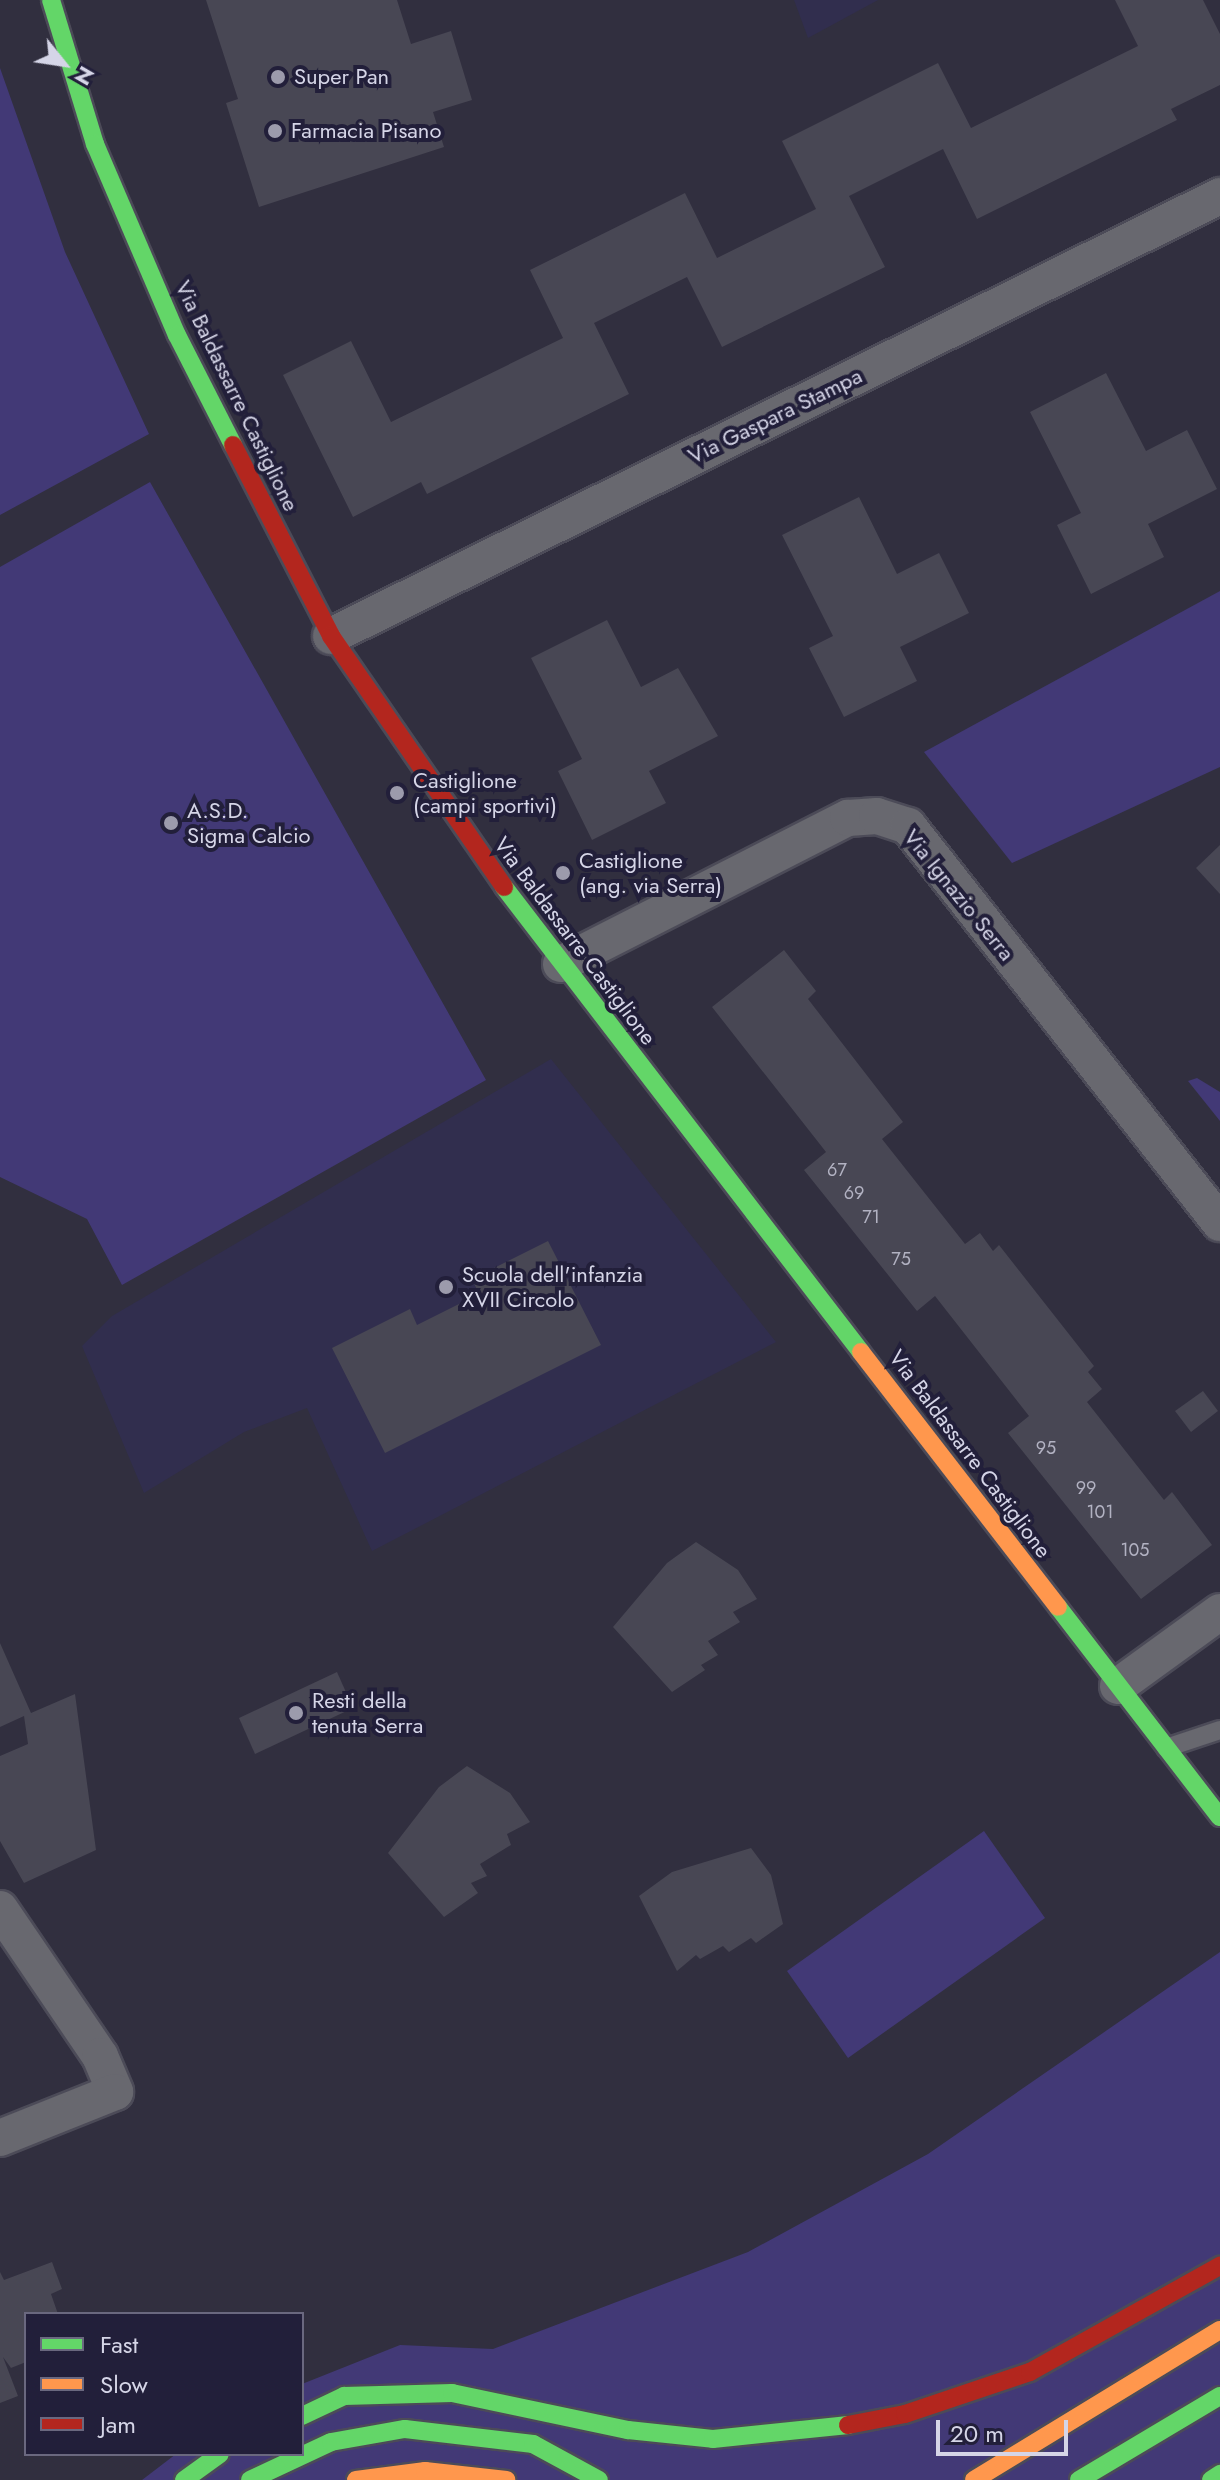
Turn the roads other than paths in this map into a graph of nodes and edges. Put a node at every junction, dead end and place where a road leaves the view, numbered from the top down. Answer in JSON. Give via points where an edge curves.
{"nodes":[{"id":1,"x":51,"y":0,"type":"edge"},
{"id":2,"x":1220,"y":196,"type":"edge"},
{"id":3,"x":331,"y":636,"type":"junction"},
{"id":4,"x":561,"y":964,"type":"junction"},
{"id":5,"x":1220,"y":1223,"type":"edge"},
{"id":6,"x":1220,"y":1612,"type":"edge"},
{"id":7,"x":1118,"y":1686,"type":"junction"},
{"id":8,"x":1220,"y":1730,"type":"edge"},
{"id":9,"x":1166,"y":1748,"type":"junction"},
{"id":10,"x":1220,"y":1817,"type":"edge"},
{"id":11,"x":0,"y":1909,"type":"edge"},
{"id":12,"x":0,"y":2138,"type":"edge"},
{"id":13,"x":1220,"y":2266,"type":"edge"},
{"id":14,"x":1220,"y":2330,"type":"edge"},
{"id":15,"x":1220,"y":2396,"type":"edge"},
{"id":16,"x":304,"y":2415,"type":"edge"},
{"id":17,"x":304,"y":2455,"type":"edge"},
{"id":18,"x":217,"y":2456,"type":"edge"},
{"id":19,"x":301,"y":2456,"type":"edge"},
{"id":20,"x":1220,"y":2474,"type":"edge"},
{"id":21,"x":184,"y":2480,"type":"edge"},
{"id":22,"x":250,"y":2480,"type":"edge"},
{"id":23,"x":356,"y":2480,"type":"edge"},
{"id":24,"x":507,"y":2480,"type":"edge"},
{"id":25,"x":599,"y":2480,"type":"edge"},
{"id":26,"x":974,"y":2480,"type":"edge"},
{"id":27,"x":1079,"y":2480,"type":"edge"},
{"id":28,"x":1211,"y":2480,"type":"edge"}],
"edges":[{"from":1,"to":3,"type":"main road","name":"Via Baldassarre Castiglione","via":[[95,144],[177,335]]},
{"from":2,"to":3,"type":"street","name":"Via Gaspara Stampa"},
{"from":3,"to":4,"type":"main road","name":"Via Baldassarre Castiglione","via":[[442,804]]},
{"from":4,"to":5,"type":"street","name":"Via Ignazio Serra","via":[[848,818],[877,816],[908,826]]},
{"from":4,"to":7,"type":"main road","name":"Via Baldassarre Castiglione"},
{"from":6,"to":7,"type":"street"},
{"from":7,"to":9,"type":"main road","name":"Via Baldassarre Castiglione"},
{"from":8,"to":9,"type":"lane"},
{"from":9,"to":10,"type":"main road","name":"Via Baldassarre Castiglione"},
{"from":11,"to":12,"type":"street","via":[[100,2056],[115,2092]]},
{"from":13,"to":16,"type":"main road","via":[[1030,2372],[905,2414],[818,2431],[713,2439],[628,2430],[452,2393],[344,2396]]},
{"from":14,"to":26,"type":"main road"},
{"from":15,"to":27,"type":"main road"},
{"from":17,"to":25,"type":"main road","via":[[331,2442],[405,2429],[463,2431],[533,2444]]},
{"from":18,"to":21,"type":"main road"},
{"from":19,"to":22,"type":"main road"},
{"from":20,"to":28,"type":"main road"},
{"from":23,"to":24,"type":"main road","via":[[425,2471]]}]}
